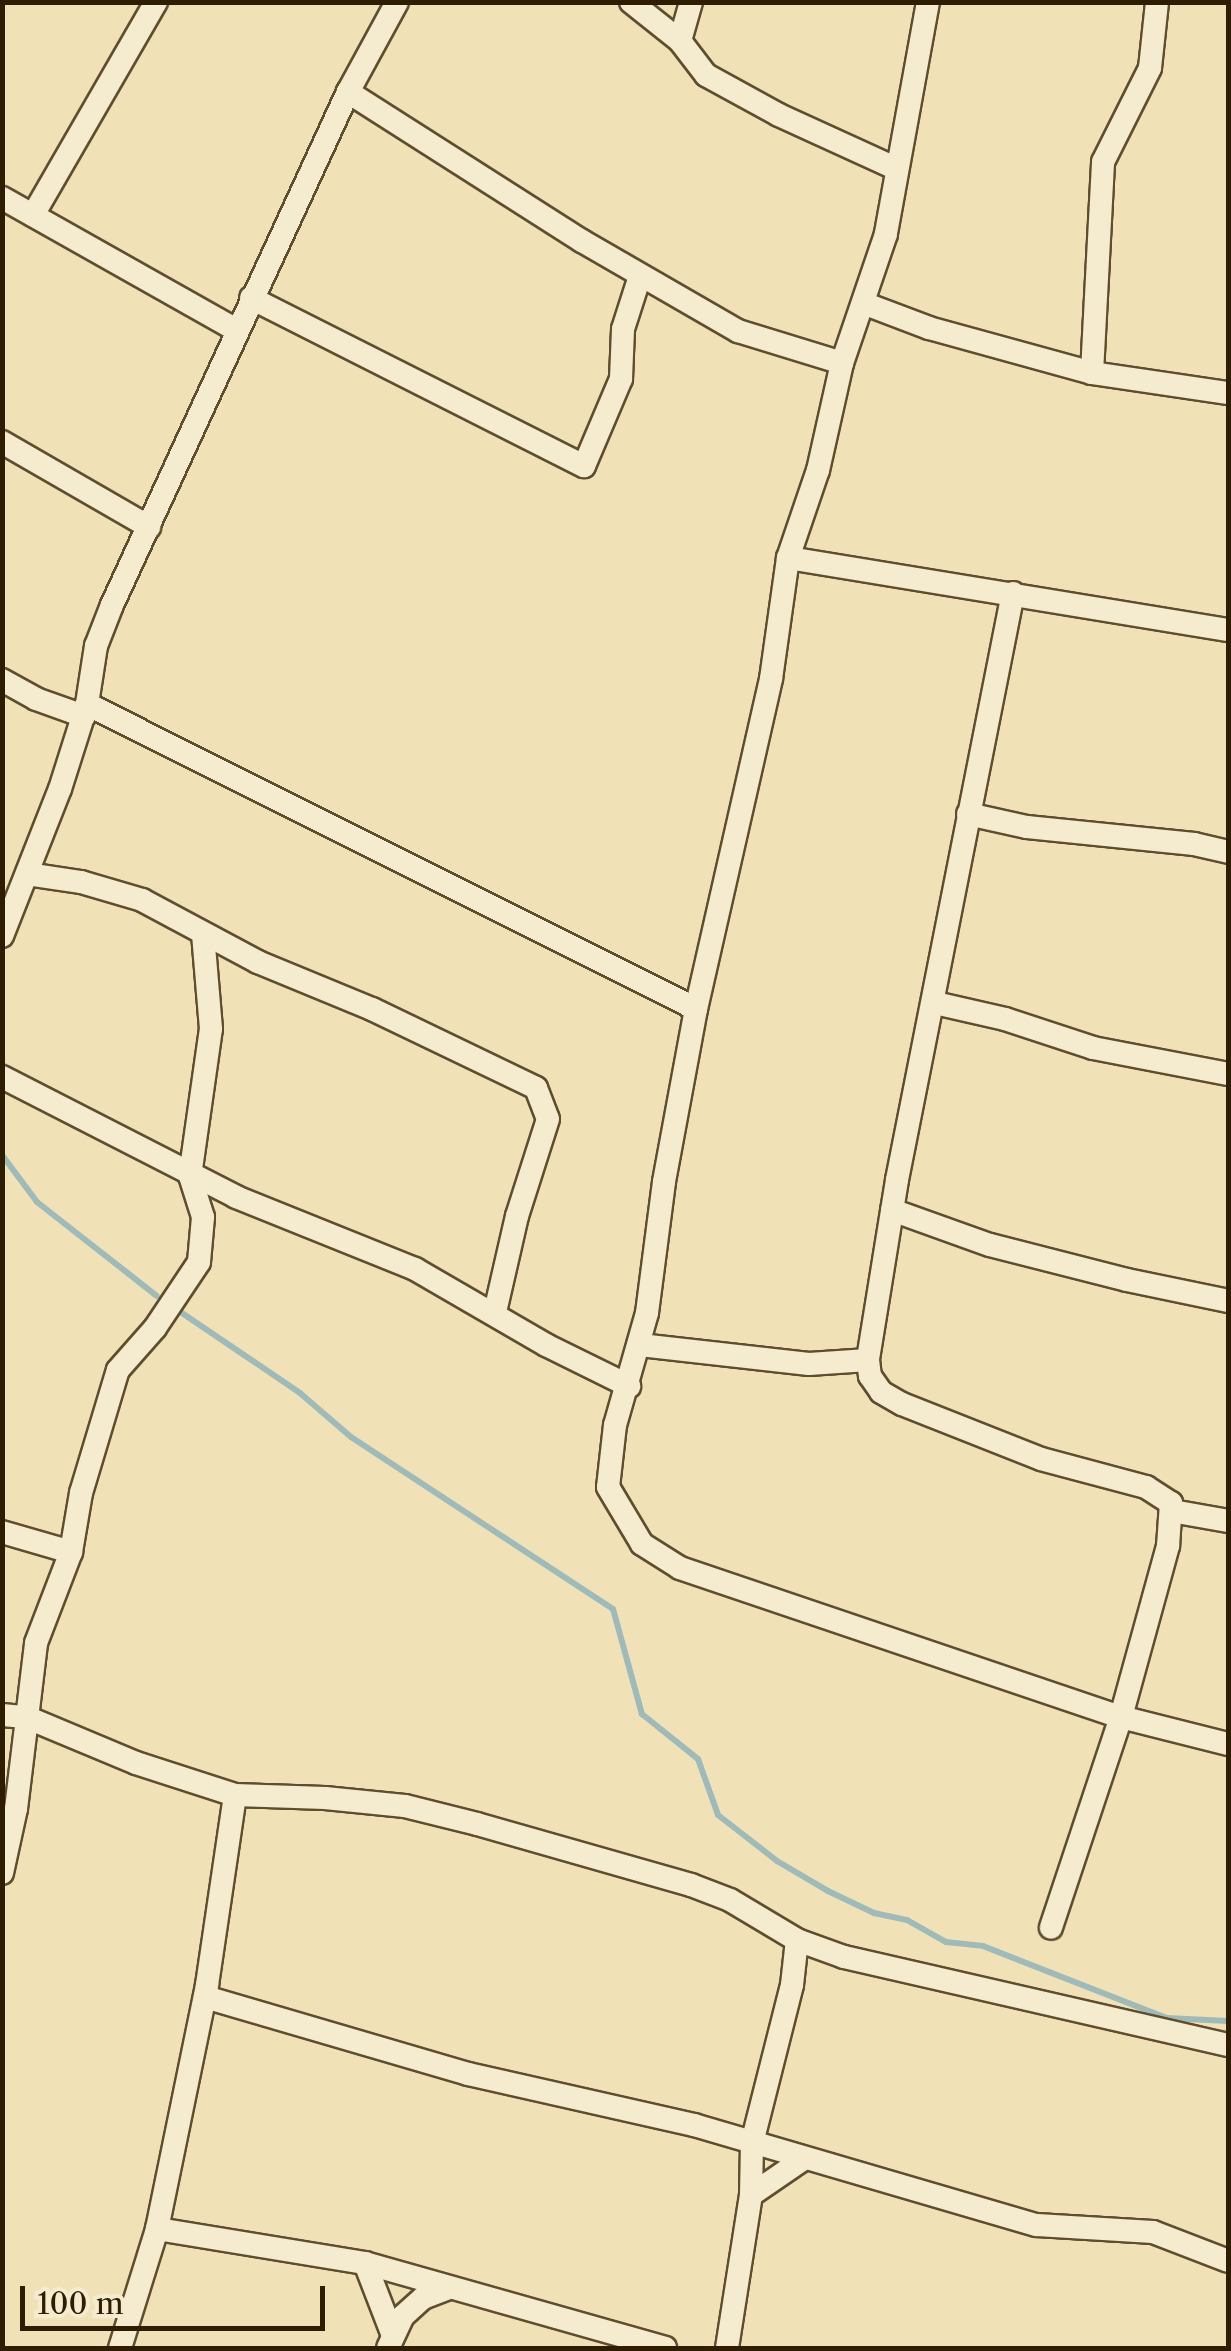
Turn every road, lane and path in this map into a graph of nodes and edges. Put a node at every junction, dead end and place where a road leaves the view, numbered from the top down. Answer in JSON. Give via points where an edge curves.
{"nodes":[{"id":1,"x":156,"y":2,"type":"edge"},
{"id":2,"x":397,"y":2,"type":"edge"},
{"id":3,"x":630,"y":2,"type":"edge"},
{"id":4,"x":691,"y":2,"type":"edge"},
{"id":5,"x":928,"y":2,"type":"edge"},
{"id":6,"x":1157,"y":2,"type":"edge"},
{"id":7,"x":680,"y":41,"type":"junction"},
{"id":8,"x":348,"y":92,"type":"junction"},
{"id":9,"x":895,"y":168,"type":"junction"},
{"id":10,"x":2,"y":198,"type":"edge"},
{"id":11,"x":33,"y":214,"type":"junction"},
{"id":12,"x":640,"y":276,"type":"junction"},
{"id":13,"x":251,"y":298,"type":"junction"},
{"id":14,"x":863,"y":303,"type":"junction"},
{"id":15,"x":236,"y":330,"type":"junction"},
{"id":16,"x":842,"y":363,"type":"junction"},
{"id":17,"x":1092,"y":374,"type":"junction"},
{"id":18,"x":1228,"y":393,"type":"edge"},
{"id":19,"x":2,"y":442,"type":"edge"},
{"id":20,"x":150,"y":527,"type":"junction"},
{"id":21,"x":788,"y":558,"type":"junction"},
{"id":22,"x":1013,"y":593,"type":"junction"},
{"id":23,"x":1228,"y":630,"type":"edge"},
{"id":24,"x":2,"y":680,"type":"edge"},
{"id":25,"x":85,"y":710,"type":"junction"},
{"id":26,"x":968,"y":814,"type":"junction"},
{"id":27,"x":1228,"y":852,"type":"edge"},
{"id":28,"x":27,"y":874,"type":"junction"},
{"id":29,"x":203,"y":934,"type":"junction"},
{"id":30,"x":2,"y":936,"type":"edge"},
{"id":31,"x":935,"y":1002,"type":"junction"},
{"id":32,"x":696,"y":1009,"type":"junction"},
{"id":33,"x":1228,"y":1074,"type":"edge"},
{"id":34,"x":2,"y":1077,"type":"edge"},
{"id":35,"x":190,"y":1176,"type":"junction"},
{"id":36,"x":892,"y":1210,"type":"junction"},
{"id":37,"x":1228,"y":1301,"type":"edge"},
{"id":38,"x":495,"y":1312,"type":"junction"},
{"id":39,"x":640,"y":1345,"type":"junction"},
{"id":40,"x":868,"y":1360,"type":"junction"},
{"id":41,"x":630,"y":1386,"type":"junction"},
{"id":42,"x":1172,"y":1511,"type":"junction"},
{"id":43,"x":1228,"y":1521,"type":"edge"},
{"id":44,"x":2,"y":1532,"type":"edge"},
{"id":45,"x":70,"y":1552,"type":"junction"},
{"id":46,"x":14,"y":1716,"type":"edge"},
{"id":47,"x":1121,"y":1716,"type":"junction"},
{"id":48,"x":1228,"y":1744,"type":"edge"},
{"id":49,"x":235,"y":1796,"type":"junction"},
{"id":50,"x":2,"y":1873,"type":"edge"},
{"id":51,"x":1051,"y":1928,"type":"dead end"},
{"id":52,"x":797,"y":1940,"type":"junction"},
{"id":53,"x":204,"y":1997,"type":"junction"},
{"id":54,"x":1228,"y":2045,"type":"edge"},
{"id":55,"x":752,"y":2143,"type":"junction"},
{"id":56,"x":805,"y":2158,"type":"junction"},
{"id":57,"x":752,"y":2195,"type":"junction"},
{"id":58,"x":157,"y":2229,"type":"junction"},
{"id":59,"x":1228,"y":2261,"type":"edge"},
{"id":60,"x":365,"y":2263,"type":"junction"},
{"id":61,"x":446,"y":2289,"type":"junction"},
{"id":62,"x":390,"y":2340,"type":"edge"},
{"id":63,"x":120,"y":2348,"type":"edge"},
{"id":64,"x":665,"y":2348,"type":"edge"},
{"id":65,"x":727,"y":2348,"type":"edge"}],
"edges":[{"from":1,"to":11,"type":"street"},
{"from":2,"to":8,"type":"street"},
{"from":3,"to":7,"type":"street"},
{"from":4,"to":7,"type":"street"},
{"from":5,"to":9,"type":"street"},
{"from":6,"to":17,"type":"street","via":[[1150,68],[1103,162]]},
{"from":7,"to":9,"type":"street","via":[[706,75]]},
{"from":8,"to":12,"type":"street"},
{"from":8,"to":13,"type":"street"},
{"from":9,"to":14,"type":"street","via":[[886,234]]},
{"from":10,"to":11,"type":"street"},
{"from":11,"to":15,"type":"street"},
{"from":12,"to":13,"type":"street","via":[[623,329],[621,379],[584,466]]},
{"from":12,"to":16,"type":"street","via":[[738,331]]},
{"from":13,"to":15,"type":"street"},
{"from":14,"to":16,"type":"street"},
{"from":14,"to":17,"type":"street"},
{"from":15,"to":20,"type":"street"},
{"from":16,"to":21,"type":"street","via":[[818,470]]},
{"from":17,"to":18,"type":"street"},
{"from":19,"to":20,"type":"street"},
{"from":20,"to":25,"type":"street","via":[[96,646]]},
{"from":21,"to":22,"type":"street"},
{"from":21,"to":32,"type":"street","via":[[771,678]]},
{"from":22,"to":23,"type":"street"},
{"from":22,"to":26,"type":"street"},
{"from":24,"to":25,"type":"street","via":[[36,699]]},
{"from":25,"to":28,"type":"street"},
{"from":25,"to":32,"type":"street"},
{"from":26,"to":27,"type":"street"},
{"from":26,"to":31,"type":"street"},
{"from":28,"to":29,"type":"street","via":[[142,900]]},
{"from":28,"to":30,"type":"street"},
{"from":29,"to":35,"type":"street","via":[[211,1029]]},
{"from":29,"to":38,"type":"street","via":[[536,1088],[548,1118]]},
{"from":31,"to":33,"type":"street","via":[[1093,1048]]},
{"from":31,"to":36,"type":"street"},
{"from":32,"to":39,"type":"street"},
{"from":34,"to":35,"type":"street"},
{"from":35,"to":38,"type":"street","via":[[415,1269]]},
{"from":35,"to":45,"type":"street","via":[[203,1218],[198,1262],[118,1370]]},
{"from":36,"to":37,"type":"street","via":[[990,1244]]},
{"from":36,"to":40,"type":"street"},
{"from":38,"to":41,"type":"street","via":[[546,1346]]},
{"from":39,"to":40,"type":"street","via":[[809,1364]]},
{"from":39,"to":41,"type":"street"},
{"from":40,"to":42,"type":"street","via":[[881,1392],[902,1404],[1041,1459],[1146,1486],[1172,1504]]},
{"from":41,"to":47,"type":"street","via":[[615,1425],[608,1488],[624,1520],[666,1562]]},
{"from":42,"to":43,"type":"street"},
{"from":42,"to":47,"type":"street"},
{"from":44,"to":45,"type":"street"},
{"from":45,"to":46,"type":"street","via":[[41,1620]]},
{"from":46,"to":49,"type":"street"},
{"from":46,"to":50,"type":"street"},
{"from":47,"to":48,"type":"street"},
{"from":47,"to":51,"type":"street"},
{"from":49,"to":52,"type":"street","via":[[405,1806],[476,1824],[691,1885]]},
{"from":49,"to":53,"type":"street"},
{"from":52,"to":54,"type":"street","via":[[844,1957]]},
{"from":52,"to":55,"type":"street"},
{"from":53,"to":55,"type":"street","via":[[468,2074]]},
{"from":53,"to":58,"type":"street"},
{"from":55,"to":56,"type":"street"},
{"from":55,"to":57,"type":"street"},
{"from":56,"to":57,"type":"street"},
{"from":56,"to":59,"type":"street","via":[[1036,2226],[1153,2232]]},
{"from":57,"to":65,"type":"street"},
{"from":58,"to":60,"type":"street"},
{"from":58,"to":63,"type":"street"},
{"from":60,"to":61,"type":"street"},
{"from":60,"to":62,"type":"street"},
{"from":61,"to":62,"type":"street","via":[[423,2298]]},
{"from":61,"to":64,"type":"street"}]}
